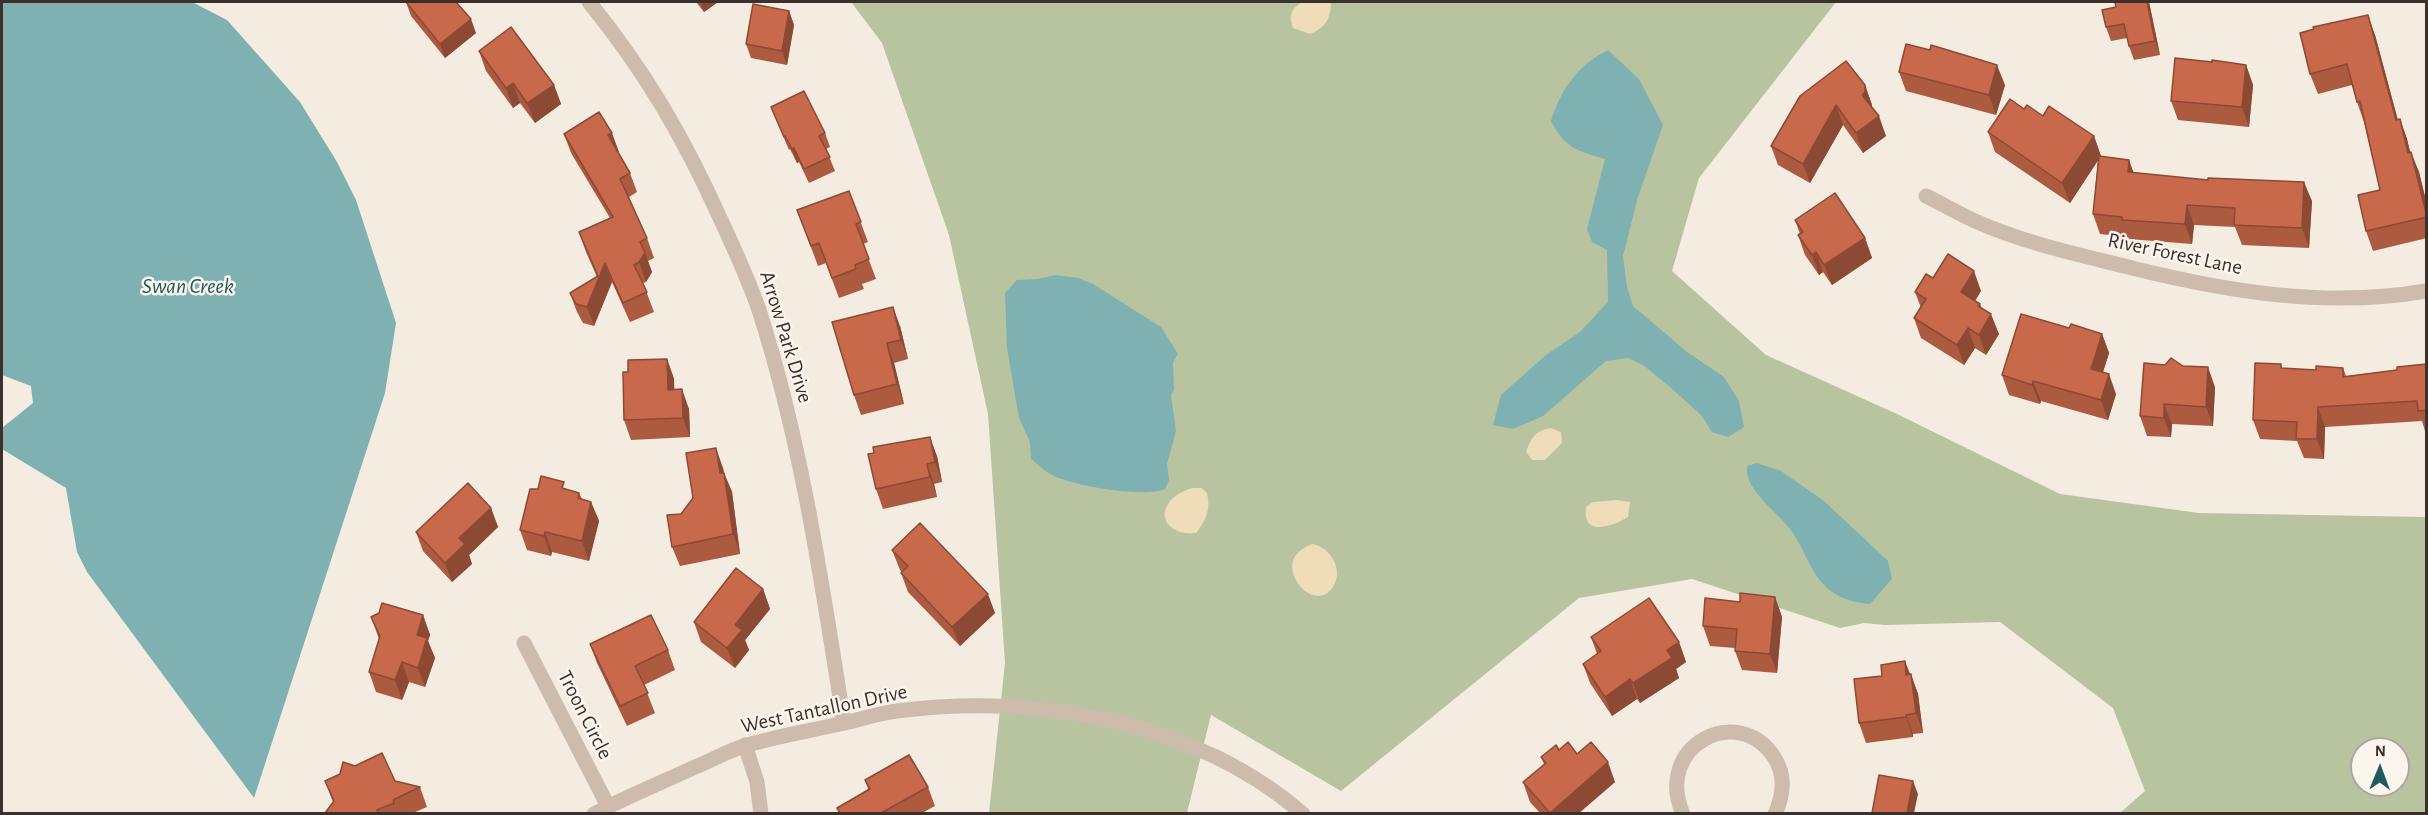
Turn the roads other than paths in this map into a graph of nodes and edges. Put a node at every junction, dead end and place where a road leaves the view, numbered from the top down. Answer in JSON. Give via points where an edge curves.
{"nodes":[{"id":1,"x":588,"y":2,"type":"edge"},
{"id":2,"x":1926,"y":195,"type":"dead end"},
{"id":3,"x":2427,"y":291,"type":"edge"},
{"id":4,"x":524,"y":643,"type":"dead end"},
{"id":5,"x":844,"y":723,"type":"junction"},
{"id":6,"x":745,"y":745,"type":"junction"},
{"id":7,"x":601,"y":810,"type":"edge"},
{"id":8,"x":761,"y":813,"type":"edge"},
{"id":9,"x":1303,"y":813,"type":"edge"},
{"id":10,"x":1683,"y":813,"type":"edge"},
{"id":11,"x":1775,"y":813,"type":"edge"}],
"edges":[{"from":1,"to":5,"type":"street","name":"Arrow Park Drive","via":[[646,78],[677,128],[758,307],[806,501]]},
{"from":2,"to":3,"type":"street","name":"River Forest Lane","via":[[1975,221],[2015,236],[2212,286],[2310,299]]},
{"from":4,"to":7,"type":"street","name":"Troon Circle"},
{"from":5,"to":6,"type":"street","name":"West Tantallon Drive"},
{"from":5,"to":9,"type":"street","name":"West Tantallon Drive","via":[[896,711],[947,707],[1014,707],[1090,715],[1147,729],[1202,749],[1244,770]]},
{"from":6,"to":7,"type":"street","name":"West Tantallon Drive"},
{"from":6,"to":8,"type":"street","via":[[757,782]]},
{"from":10,"to":11,"type":"street","via":[[1675,782],[1679,765],[1689,750],[1720,733],[1738,733],[1755,739],[1779,765],[1783,782]]}]}
